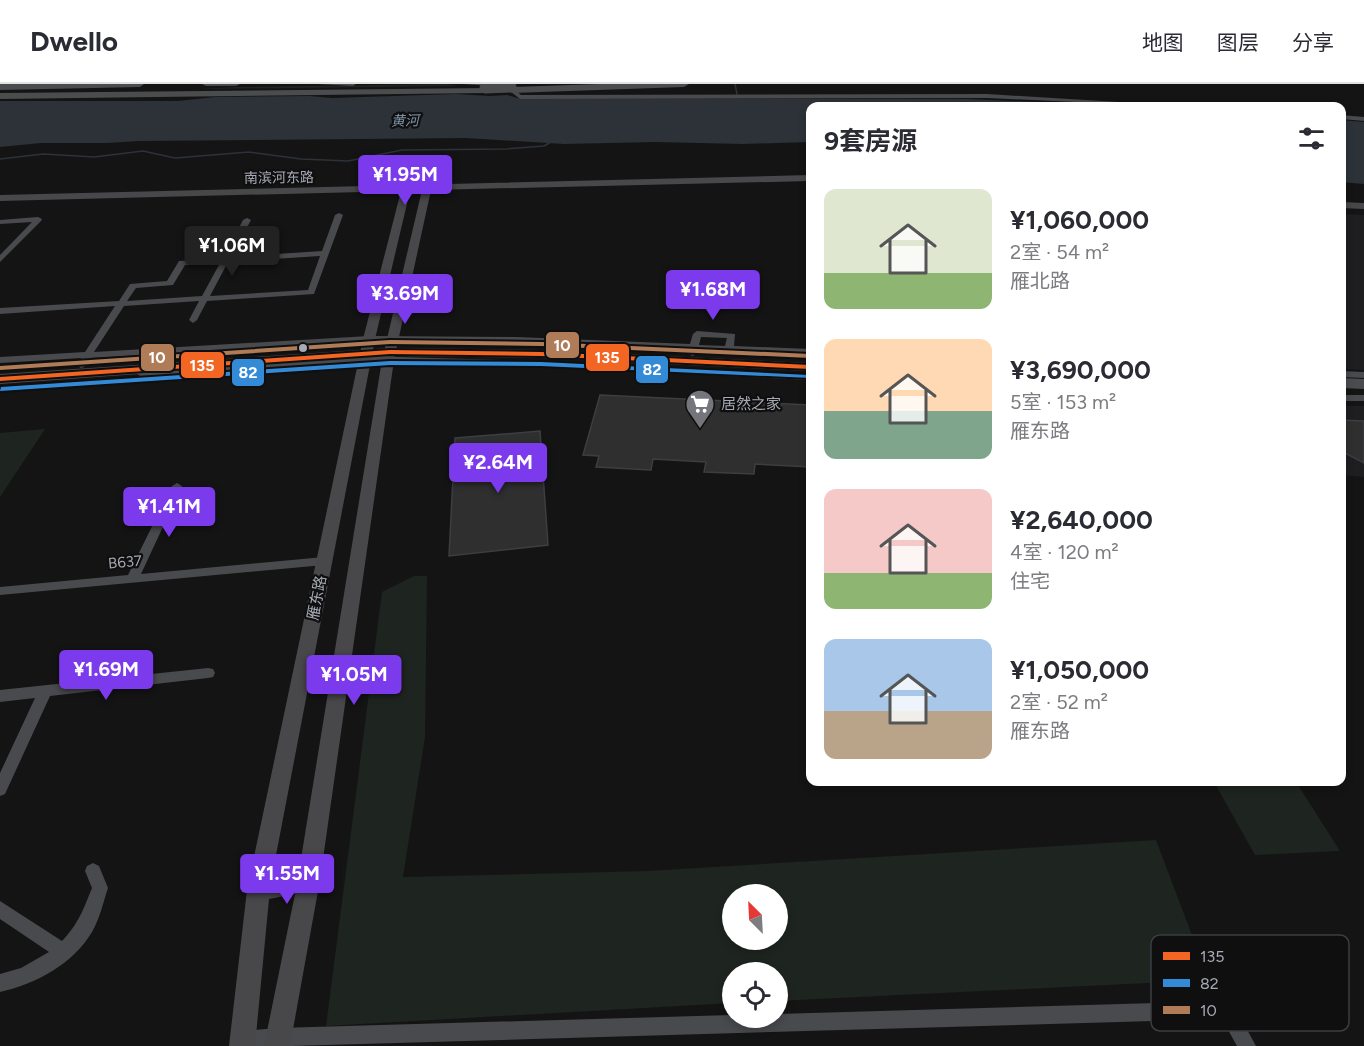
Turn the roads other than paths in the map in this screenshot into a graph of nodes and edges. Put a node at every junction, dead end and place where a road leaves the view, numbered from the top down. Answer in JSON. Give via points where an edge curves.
{"nodes":[{"id":1,"x":41,"y":84,"type":"edge"},
{"id":2,"x":141,"y":84,"type":"edge"},
{"id":3,"x":206,"y":84,"type":"edge"},
{"id":4,"x":236,"y":84,"type":"edge"},
{"id":5,"x":321,"y":84,"type":"edge"},
{"id":6,"x":353,"y":84,"type":"edge"},
{"id":7,"x":466,"y":84,"type":"edge"},
{"id":8,"x":655,"y":84,"type":"edge"},
{"id":9,"x":684,"y":84,"type":"edge"},
{"id":10,"x":23,"y":85,"type":"edge"},
{"id":11,"x":0,"y":86,"type":"edge"},
{"id":12,"x":512,"y":88,"type":"junction"},
{"id":13,"x":0,"y":95,"type":"edge"},
{"id":14,"x":1112,"y":102,"type":"edge"},
{"id":15,"x":1346,"y":117,"type":"edge"},
{"id":16,"x":1364,"y":119,"type":"edge"},
{"id":17,"x":806,"y":180,"type":"edge"},
{"id":18,"x":692,"y":183,"type":"junction"},
{"id":19,"x":425,"y":194,"type":"junction"},
{"id":20,"x":405,"y":195,"type":"junction"},
{"id":21,"x":0,"y":200,"type":"edge"},
{"id":22,"x":1346,"y":200,"type":"edge"},
{"id":23,"x":1364,"y":201,"type":"edge"},
{"id":24,"x":1346,"y":205,"type":"edge"},
{"id":25,"x":1364,"y":206,"type":"edge"},
{"id":26,"x":339,"y":215,"type":"dead end"},
{"id":27,"x":247,"y":220,"type":"dead end"},
{"id":28,"x":0,"y":222,"type":"edge"},
{"id":29,"x":325,"y":253,"type":"junction"},
{"id":30,"x":0,"y":260,"type":"edge"},
{"id":31,"x":226,"y":260,"type":"junction"},
{"id":32,"x":206,"y":298,"type":"junction"},
{"id":33,"x":122,"y":304,"type":"junction"},
{"id":34,"x":0,"y":311,"type":"edge"},
{"id":35,"x":193,"y":320,"type":"dead end"},
{"id":36,"x":367,"y":349,"type":"junction"},
{"id":37,"x":391,"y":349,"type":"junction"},
{"id":38,"x":692,"y":351,"type":"junction"},
{"id":39,"x":806,"y":352,"type":"edge"},
{"id":40,"x":806,"y":359,"type":"edge"},
{"id":41,"x":0,"y":360,"type":"edge"},
{"id":42,"x":84,"y":360,"type":"junction"},
{"id":43,"x":806,"y":367,"type":"edge"},
{"id":44,"x":0,"y":370,"type":"edge"},
{"id":45,"x":1346,"y":374,"type":"edge"},
{"id":46,"x":1364,"y":375,"type":"edge"},
{"id":47,"x":806,"y":377,"type":"edge"},
{"id":48,"x":0,"y":379,"type":"edge"},
{"id":49,"x":1346,"y":383,"type":"edge"},
{"id":50,"x":0,"y":384,"type":"edge"},
{"id":51,"x":1364,"y":384,"type":"edge"},
{"id":52,"x":1346,"y":391,"type":"edge"},
{"id":53,"x":1364,"y":392,"type":"edge"},
{"id":54,"x":1346,"y":398,"type":"edge"},
{"id":55,"x":1364,"y":398,"type":"edge"},
{"id":56,"x":177,"y":486,"type":"dead end"},
{"id":57,"x":324,"y":561,"type":"junction"},
{"id":58,"x":133,"y":578,"type":"junction"},
{"id":59,"x":0,"y":591,"type":"edge"},
{"id":60,"x":208,"y":673,"type":"dead end"},
{"id":61,"x":45,"y":692,"type":"junction"},
{"id":62,"x":0,"y":696,"type":"edge"},
{"id":63,"x":0,"y":789,"type":"edge"},
{"id":64,"x":93,"y":871,"type":"dead end"},
{"id":65,"x":309,"y":880,"type":"junction"},
{"id":66,"x":258,"y":890,"type":"junction"},
{"id":67,"x":0,"y":909,"type":"edge"},
{"id":68,"x":62,"y":951,"type":"junction"},
{"id":69,"x":0,"y":983,"type":"edge"},
{"id":70,"x":1151,"y":1013,"type":"edge"},
{"id":71,"x":1239,"y":1031,"type":"edge"},
{"id":72,"x":277,"y":1042,"type":"edge"},
{"id":73,"x":242,"y":1043,"type":"edge"},
{"id":74,"x":1247,"y":1046,"type":"edge"}],
"edges":[{"from":1,"to":10,"type":"main road"},
{"from":2,"to":10,"type":"main road"},
{"from":3,"to":4,"type":"main road"},
{"from":5,"to":6,"type":"street"},
{"from":7,"to":14,"type":"street","via":[[506,85],[520,97],[906,93]]},
{"from":8,"to":12,"type":"highway"},
{"from":9,"to":12,"type":"highway"},
{"from":10,"to":11,"type":"main road"},
{"from":12,"to":13,"type":"highway","bridge":true},
{"from":15,"to":16,"type":"street"},
{"from":17,"to":18,"type":"main road","name":"南滨河东路"},
{"from":18,"to":19,"type":"main road","name":"南滨河东路"},
{"from":18,"to":19,"type":"main road","name":"南滨河东路"},
{"from":19,"to":20,"type":"main road","name":"南滨河东路"},
{"from":19,"to":37,"type":"main road"},
{"from":20,"to":21,"type":"main road","name":"南滨河东路"},
{"from":20,"to":21,"type":"main road","name":"南滨河东路"},
{"from":20,"to":36,"type":"main road","name":"雁东路"},
{"from":22,"to":23,"type":"main road"},
{"from":24,"to":25,"type":"main road"},
{"from":26,"to":29,"type":"street"},
{"from":27,"to":31,"type":"street"},
{"from":28,"to":30,"type":"street","via":[[38,219]]},
{"from":29,"to":31,"type":"street"},
{"from":29,"to":32,"type":"street","via":[[311,292]]},
{"from":31,"to":32,"type":"street"},
{"from":31,"to":33,"type":"street","via":[[182,262],[170,283],[133,286]]},
{"from":32,"to":33,"type":"street"},
{"from":32,"to":35,"type":"street"},
{"from":33,"to":34,"type":"street"},
{"from":33,"to":42,"type":"street"},
{"from":36,"to":37,"type":"main road"},
{"from":36,"to":42,"type":"main road"},
{"from":36,"to":48,"type":"main road"},
{"from":36,"to":50,"type":"street"},
{"from":36,"to":57,"type":"main road","name":"雁东路"},
{"from":37,"to":38,"type":"main road","via":[[543,347]]},
{"from":37,"to":43,"type":"main road"},
{"from":37,"to":47,"type":"street","via":[[567,364]]},
{"from":37,"to":65,"type":"main road"},
{"from":38,"to":39,"type":"street"},
{"from":38,"to":40,"type":"main road"},
{"from":41,"to":42,"type":"street"},
{"from":42,"to":44,"type":"main road"},
{"from":45,"to":46,"type":"street"},
{"from":49,"to":51,"type":"main road"},
{"from":52,"to":53,"type":"main road"},
{"from":54,"to":55,"type":"street"},
{"from":56,"to":58,"type":"street"},
{"from":57,"to":58,"type":"street","name":"B637"},
{"from":57,"to":66,"type":"main road","name":"雁东路"},
{"from":58,"to":59,"type":"street","name":"B637"},
{"from":60,"to":61,"type":"street"},
{"from":61,"to":62,"type":"street"},
{"from":61,"to":63,"type":"street"},
{"from":64,"to":68,"type":"street","via":[[100,888],[85,927]]},
{"from":65,"to":66,"type":"main road"},
{"from":65,"to":72,"type":"main road"},
{"from":66,"to":73,"type":"main road","name":"雁东路"},
{"from":67,"to":68,"type":"street"},
{"from":68,"to":69,"type":"street","via":[[27,974]]},
{"from":70,"to":72,"type":"street"},
{"from":71,"to":74,"type":"street"},
{"from":72,"to":73,"type":"street"}]}
